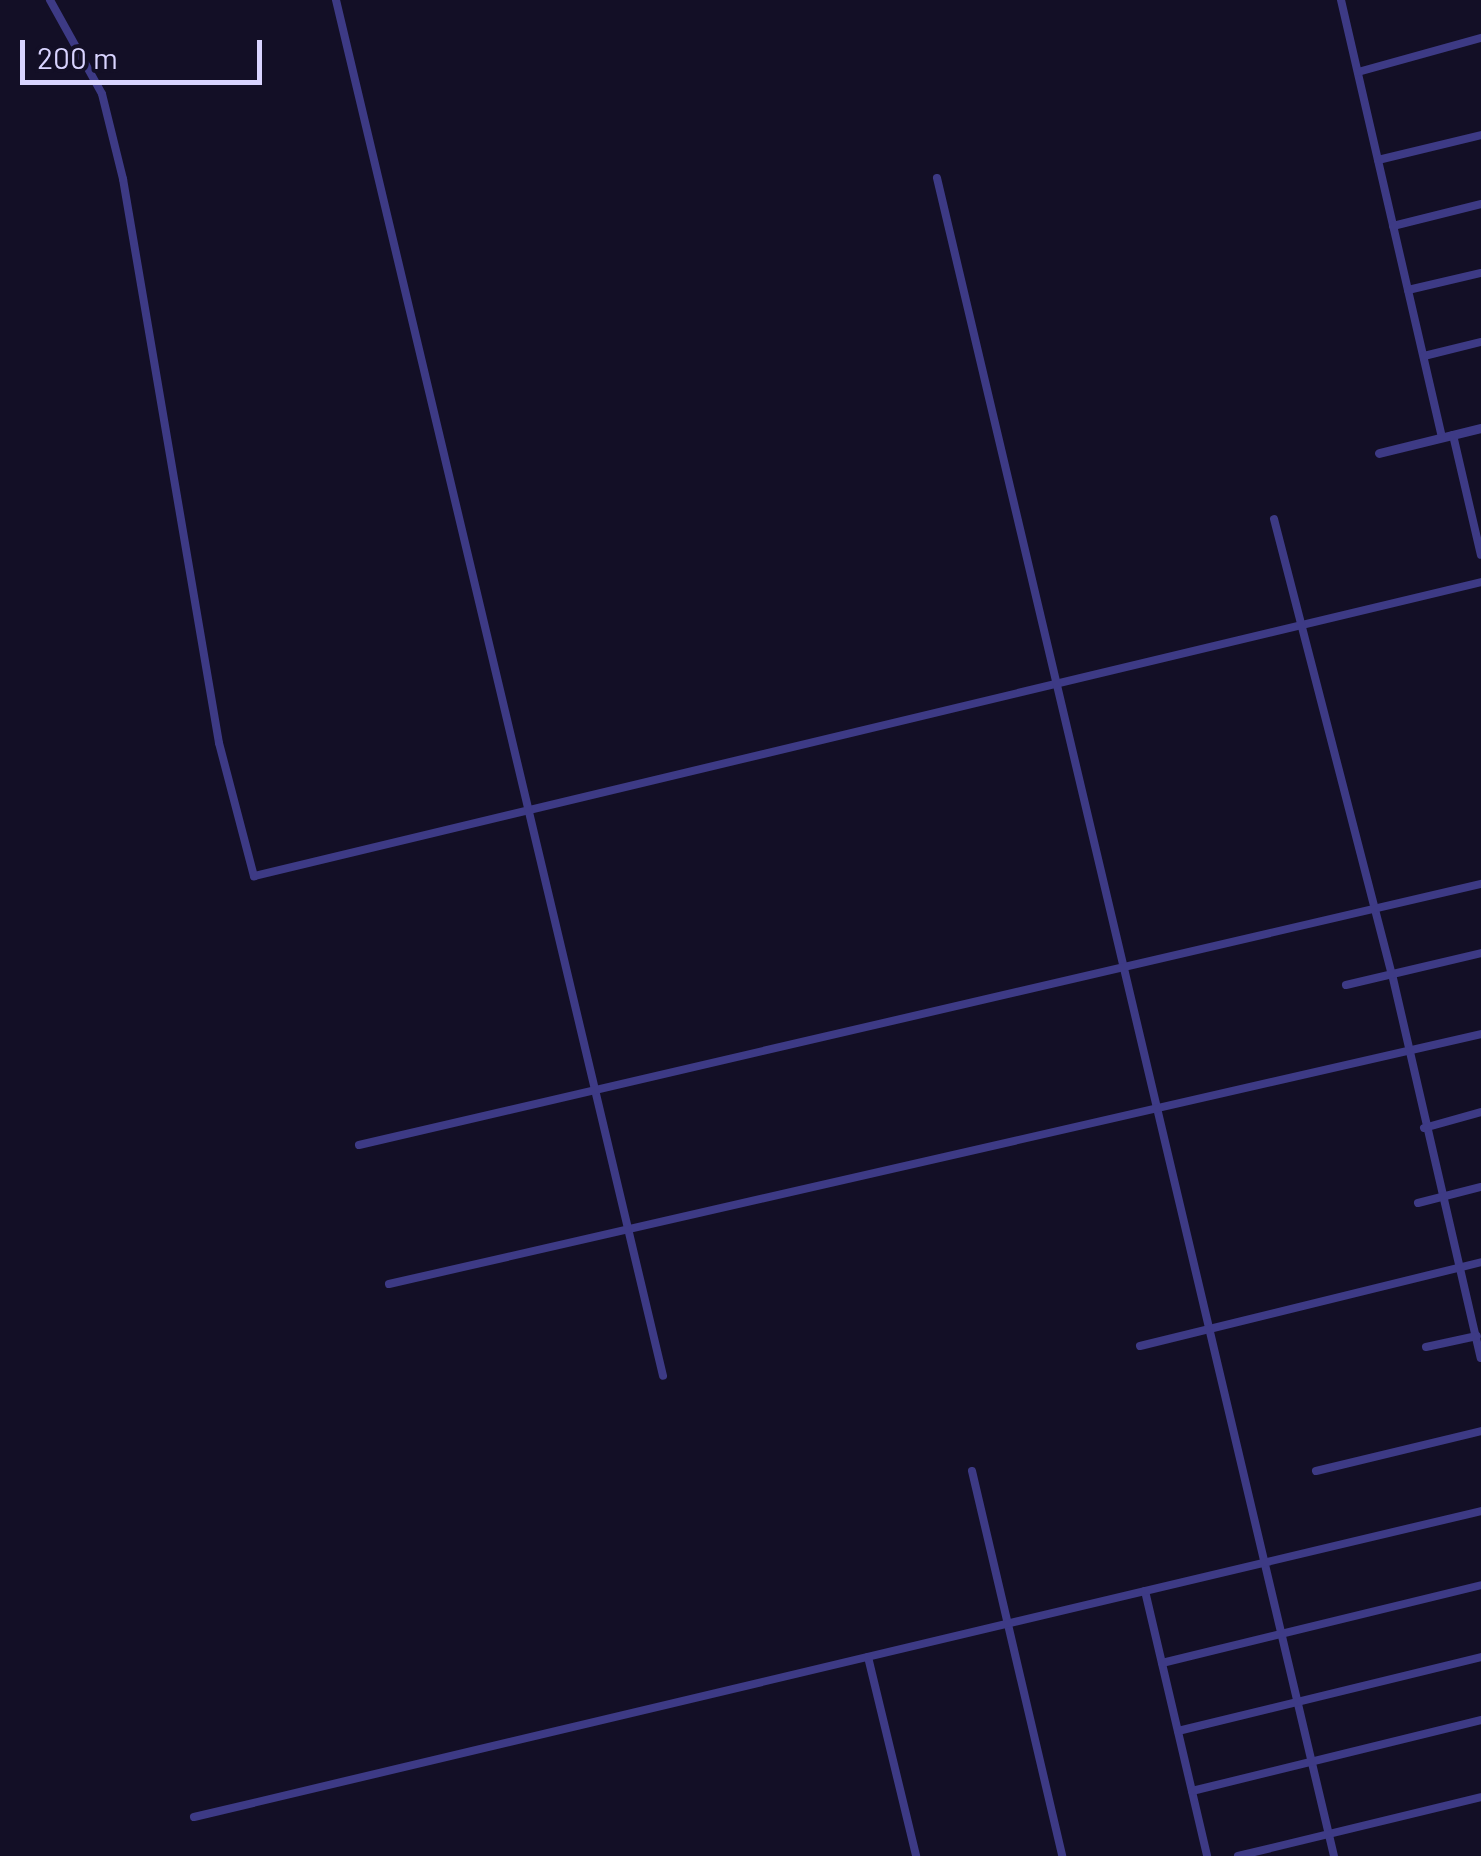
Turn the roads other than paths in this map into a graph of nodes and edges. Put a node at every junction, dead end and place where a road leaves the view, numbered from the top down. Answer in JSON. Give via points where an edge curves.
{"nodes":[{"id":1,"x":50,"y":0,"type":"edge"},
{"id":2,"x":336,"y":0,"type":"edge"},
{"id":3,"x":1341,"y":0,"type":"edge"},
{"id":4,"x":1481,"y":38,"type":"edge"},
{"id":5,"x":1358,"y":72,"type":"junction"},
{"id":6,"x":1481,"y":136,"type":"edge"},
{"id":7,"x":1378,"y":160,"type":"junction"},
{"id":8,"x":937,"y":178,"type":"dead end"},
{"id":9,"x":1481,"y":204,"type":"edge"},
{"id":10,"x":1394,"y":226,"type":"junction"},
{"id":11,"x":1481,"y":273,"type":"edge"},
{"id":12,"x":1408,"y":290,"type":"junction"},
{"id":13,"x":1481,"y":342,"type":"edge"},
{"id":14,"x":1424,"y":356,"type":"junction"},
{"id":15,"x":1481,"y":428,"type":"edge"},
{"id":16,"x":1448,"y":436,"type":"junction"},
{"id":17,"x":1379,"y":453,"type":"dead end"},
{"id":18,"x":1476,"y":515,"type":"edge"},
{"id":19,"x":1274,"y":520,"type":"dead end"},
{"id":20,"x":1481,"y":555,"type":"edge"},
{"id":21,"x":1481,"y":582,"type":"edge"},
{"id":22,"x":1302,"y":627,"type":"junction"},
{"id":23,"x":1056,"y":686,"type":"junction"},
{"id":24,"x":529,"y":812,"type":"junction"},
{"id":25,"x":1481,"y":884,"type":"edge"},
{"id":26,"x":1375,"y":908,"type":"junction"},
{"id":27,"x":1481,"y":953,"type":"edge"},
{"id":28,"x":1123,"y":967,"type":"junction"},
{"id":29,"x":1392,"y":974,"type":"junction"},
{"id":30,"x":1346,"y":985,"type":"dead end"},
{"id":31,"x":1481,"y":1034,"type":"edge"},
{"id":32,"x":1410,"y":1052,"type":"junction"},
{"id":33,"x":595,"y":1090,"type":"junction"},
{"id":34,"x":1156,"y":1110,"type":"junction"},
{"id":35,"x":1481,"y":1112,"type":"edge"},
{"id":36,"x":1426,"y":1127,"type":"junction"},
{"id":37,"x":359,"y":1145,"type":"dead end"},
{"id":38,"x":1481,"y":1187,"type":"edge"},
{"id":39,"x":1444,"y":1196,"type":"junction"},
{"id":40,"x":1418,"y":1203,"type":"dead end"},
{"id":41,"x":628,"y":1230,"type":"junction"},
{"id":42,"x":1481,"y":1262,"type":"edge"},
{"id":43,"x":1460,"y":1267,"type":"junction"},
{"id":44,"x":389,"y":1284,"type":"dead end"},
{"id":45,"x":1208,"y":1330,"type":"junction"},
{"id":46,"x":1478,"y":1336,"type":"edge"},
{"id":47,"x":1140,"y":1346,"type":"dead end"},
{"id":48,"x":1426,"y":1347,"type":"dead end"},
{"id":49,"x":1481,"y":1358,"type":"edge"},
{"id":50,"x":663,"y":1376,"type":"dead end"},
{"id":51,"x":1481,"y":1431,"type":"edge"},
{"id":52,"x":972,"y":1471,"type":"dead end"},
{"id":53,"x":1316,"y":1471,"type":"dead end"},
{"id":54,"x":1481,"y":1511,"type":"edge"},
{"id":55,"x":1263,"y":1562,"type":"junction"},
{"id":56,"x":1481,"y":1585,"type":"edge"},
{"id":57,"x":1146,"y":1590,"type":"junction"},
{"id":58,"x":1006,"y":1624,"type":"junction"},
{"id":59,"x":1280,"y":1634,"type":"junction"},
{"id":60,"x":868,"y":1657,"type":"junction"},
{"id":61,"x":1481,"y":1657,"type":"edge"},
{"id":62,"x":1162,"y":1663,"type":"junction"},
{"id":63,"x":1297,"y":1702,"type":"junction"},
{"id":64,"x":1481,"y":1720,"type":"edge"},
{"id":65,"x":1178,"y":1730,"type":"junction"},
{"id":66,"x":1311,"y":1762,"type":"junction"},
{"id":67,"x":1192,"y":1791,"type":"junction"},
{"id":68,"x":1481,"y":1798,"type":"edge"},
{"id":69,"x":194,"y":1817,"type":"dead end"},
{"id":70,"x":1329,"y":1834,"type":"junction"},
{"id":71,"x":916,"y":1856,"type":"edge"},
{"id":72,"x":1062,"y":1856,"type":"edge"},
{"id":73,"x":1207,"y":1856,"type":"edge"},
{"id":74,"x":1238,"y":1856,"type":"edge"},
{"id":75,"x":1334,"y":1856,"type":"edge"}],
"edges":[{"from":1,"to":24,"type":"street","via":[[102,94],[123,179],[219,742],[254,876]]},
{"from":2,"to":24,"type":"street"},
{"from":3,"to":5,"type":"street"},
{"from":4,"to":5,"type":"street"},
{"from":5,"to":7,"type":"street"},
{"from":6,"to":7,"type":"street"},
{"from":7,"to":10,"type":"street"},
{"from":8,"to":23,"type":"street"},
{"from":9,"to":10,"type":"street"},
{"from":10,"to":12,"type":"street"},
{"from":11,"to":12,"type":"street"},
{"from":12,"to":14,"type":"street"},
{"from":13,"to":14,"type":"street"},
{"from":14,"to":16,"type":"street"},
{"from":15,"to":16,"type":"street"},
{"from":16,"to":17,"type":"street"},
{"from":16,"to":18,"type":"street"},
{"from":18,"to":20,"type":"street"},
{"from":19,"to":22,"type":"street"},
{"from":21,"to":22,"type":"street"},
{"from":22,"to":23,"type":"street"},
{"from":22,"to":26,"type":"street"},
{"from":23,"to":24,"type":"street"},
{"from":23,"to":28,"type":"street"},
{"from":24,"to":33,"type":"street"},
{"from":25,"to":26,"type":"street"},
{"from":26,"to":28,"type":"street"},
{"from":26,"to":29,"type":"street"},
{"from":27,"to":29,"type":"street"},
{"from":28,"to":33,"type":"street"},
{"from":28,"to":34,"type":"street"},
{"from":29,"to":30,"type":"street"},
{"from":29,"to":32,"type":"street"},
{"from":31,"to":32,"type":"street"},
{"from":32,"to":34,"type":"street"},
{"from":32,"to":36,"type":"street"},
{"from":33,"to":37,"type":"street"},
{"from":33,"to":41,"type":"street"},
{"from":34,"to":41,"type":"street"},
{"from":34,"to":45,"type":"street"},
{"from":35,"to":36,"type":"street"},
{"from":36,"to":39,"type":"street"},
{"from":38,"to":39,"type":"street"},
{"from":39,"to":40,"type":"street"},
{"from":39,"to":43,"type":"street"},
{"from":41,"to":44,"type":"street"},
{"from":41,"to":50,"type":"street"},
{"from":42,"to":43,"type":"street"},
{"from":43,"to":45,"type":"street"},
{"from":43,"to":46,"type":"street"},
{"from":45,"to":47,"type":"street"},
{"from":45,"to":55,"type":"street"},
{"from":46,"to":48,"type":"street"},
{"from":46,"to":49,"type":"street"},
{"from":51,"to":53,"type":"street"},
{"from":52,"to":58,"type":"street"},
{"from":54,"to":55,"type":"street"},
{"from":55,"to":57,"type":"street"},
{"from":55,"to":59,"type":"street"},
{"from":56,"to":59,"type":"street"},
{"from":57,"to":58,"type":"street"},
{"from":57,"to":62,"type":"street"},
{"from":58,"to":60,"type":"street"},
{"from":58,"to":72,"type":"street"},
{"from":59,"to":62,"type":"street"},
{"from":59,"to":63,"type":"street"},
{"from":60,"to":69,"type":"street"},
{"from":60,"to":71,"type":"street"},
{"from":61,"to":63,"type":"street"},
{"from":62,"to":65,"type":"street"},
{"from":63,"to":65,"type":"street"},
{"from":63,"to":66,"type":"street"},
{"from":64,"to":66,"type":"street"},
{"from":65,"to":67,"type":"street"},
{"from":66,"to":67,"type":"street"},
{"from":66,"to":70,"type":"street"},
{"from":67,"to":73,"type":"street"},
{"from":68,"to":70,"type":"street"},
{"from":70,"to":74,"type":"street"},
{"from":70,"to":75,"type":"street"}]}
